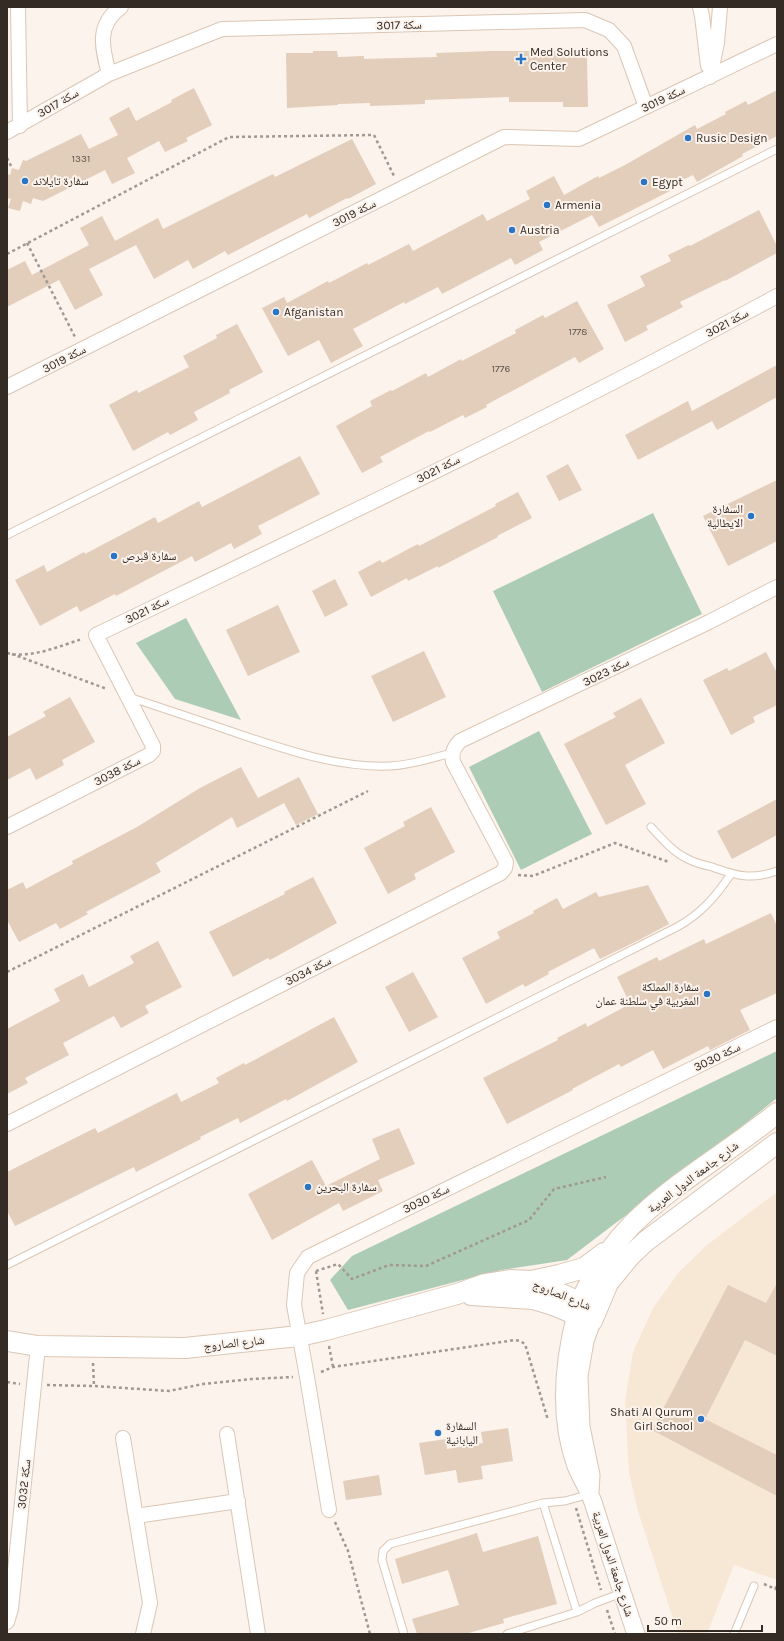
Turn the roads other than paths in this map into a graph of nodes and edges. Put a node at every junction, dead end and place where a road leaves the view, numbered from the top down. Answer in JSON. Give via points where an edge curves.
{"nodes":[{"id":1,"x":18,"y":7,"type":"edge"},
{"id":2,"x":121,"y":7,"type":"edge"},
{"id":3,"x":700,"y":7,"type":"edge"},
{"id":4,"x":720,"y":7,"type":"edge"},
{"id":5,"x":777,"y":44,"type":"edge"},
{"id":6,"x":109,"y":74,"type":"junction"},
{"id":7,"x":710,"y":77,"type":"junction"},
{"id":8,"x":646,"y":107,"type":"junction"},
{"id":9,"x":20,"y":126,"type":"junction"},
{"id":10,"x":7,"y":132,"type":"edge"},
{"id":11,"x":777,"y":149,"type":"edge"},
{"id":12,"x":777,"y":296,"type":"edge"},
{"id":13,"x":7,"y":387,"type":"edge"},
{"id":14,"x":7,"y":535,"type":"edge"},
{"id":15,"x":777,"y":587,"type":"edge"},
{"id":16,"x":96,"y":635,"type":"joint"},
{"id":17,"x":128,"y":697,"type":"junction"},
{"id":18,"x":452,"y":753,"type":"junction"},
{"id":19,"x":7,"y":827,"type":"edge"},
{"id":20,"x":651,"y":827,"type":"dead end"},
{"id":21,"x":777,"y":870,"type":"edge"},
{"id":22,"x":731,"y":874,"type":"junction"},
{"id":23,"x":777,"y":1027,"type":"edge"},
{"id":24,"x":777,"y":1113,"type":"edge"},
{"id":25,"x":7,"y":1124,"type":"edge"},
{"id":26,"x":777,"y":1143,"type":"edge"},
{"id":27,"x":614,"y":1246,"type":"junction"},
{"id":28,"x":7,"y":1265,"type":"edge"},
{"id":29,"x":531,"y":1281,"type":"junction"},
{"id":30,"x":457,"y":1294,"type":"junction"},
{"id":31,"x":586,"y":1311,"type":"junction"},
{"id":32,"x":299,"y":1336,"type":"junction"},
{"id":33,"x":7,"y":1341,"type":"edge"},
{"id":34,"x":38,"y":1346,"type":"junction"},
{"id":35,"x":227,"y":1434,"type":"dead end"},
{"id":36,"x":123,"y":1438,"type":"dead end"},
{"id":37,"x":590,"y":1494,"type":"junction"},
{"id":38,"x":238,"y":1501,"type":"junction"},
{"id":39,"x":542,"y":1503,"type":"junction"},
{"id":40,"x":329,"y":1510,"type":"road end"},
{"id":41,"x":136,"y":1516,"type":"junction"},
{"id":42,"x":12,"y":1554,"type":"edge"},
{"id":43,"x":754,"y":1586,"type":"dead end"},
{"id":44,"x":622,"y":1593,"type":"junction"},
{"id":45,"x":577,"y":1612,"type":"junction"},
{"id":46,"x":7,"y":1622,"type":"edge"},
{"id":47,"x":143,"y":1634,"type":"edge"},
{"id":48,"x":258,"y":1634,"type":"edge"},
{"id":49,"x":404,"y":1634,"type":"edge"},
{"id":50,"x":507,"y":1634,"type":"edge"},
{"id":51,"x":636,"y":1634,"type":"edge"},
{"id":52,"x":734,"y":1634,"type":"edge"}],
"edges":[{"from":1,"to":9,"type":"street"},
{"from":2,"to":6,"type":"street","via":[[111,14],[103,32],[104,54]]},
{"from":3,"to":7,"type":"street"},
{"from":4,"to":7,"type":"street","via":[[717,43]]},
{"from":5,"to":7,"type":"street","name":"سكة 3019"},
{"from":6,"to":8,"type":"street","name":"سكة 3017","via":[[222,29],[585,20],[609,30],[624,46]]},
{"from":6,"to":9,"type":"street","name":"سكة 3017"},
{"from":7,"to":8,"type":"street","name":"سكة 3019"},
{"from":8,"to":13,"type":"street","name":"سكة 3019","via":[[579,139],[504,137]]},
{"from":9,"to":10,"type":"street","name":"سكة 3017"},
{"from":11,"to":14,"type":"lane"},
{"from":12,"to":16,"type":"street","name":"سكة 3021","via":[[676,351],[373,502]]},
{"from":15,"to":18,"type":"street","name":"سكة 3023","via":[[460,741]]},
{"from":16,"to":17,"type":"street","name":"سكة 3038"},
{"from":17,"to":18,"type":"lane","via":[[291,751],[328,760],[367,766],[390,766]]},
{"from":17,"to":19,"type":"street","name":"سكة 3038","via":[[154,746],[153,751]]},
{"from":18,"to":25,"type":"street","name":"سكة 3034","via":[[456,767],[506,862],[501,873]]},
{"from":20,"to":22,"type":"lane","via":[[671,848],[688,859]]},
{"from":21,"to":22,"type":"lane","via":[[763,876]]},
{"from":22,"to":28,"type":"lane","via":[[707,906],[677,927]]},
{"from":23,"to":32,"type":"street","name":"سكة 3030","via":[[308,1257],[297,1273],[294,1305]]},
{"from":24,"to":27,"type":"main road","name":"شارع جامعة الدول العربية","via":[[752,1134],[672,1189],[640,1216]]},
{"from":26,"to":31,"type":"main road","name":"شارع جامعة الدول العربية","via":[[646,1241],[630,1256]]},
{"from":27,"to":29,"type":"main road","via":[[584,1268]]},
{"from":27,"to":31,"type":"main road","name":"شارع جامعة الدول العربية","via":[[596,1274]]},
{"from":29,"to":30,"type":"main road","name":"شارع الصاروج","via":[[510,1280],[492,1283]]},
{"from":29,"to":31,"type":"main road","name":"شارع الصاروج"},
{"from":30,"to":31,"type":"main road","name":"شارع الصاروج","via":[[533,1299]]},
{"from":30,"to":32,"type":"main road","name":"شارع الصاروج"},
{"from":31,"to":37,"type":"street","name":"شارع جامعة الدول العربية","via":[[571,1335],[564,1391],[566,1425],[576,1466]]},
{"from":32,"to":34,"type":"main road","name":"شارع الصاروج","via":[[185,1348]]},
{"from":32,"to":40,"type":"street","name":"سكة 3030"},
{"from":33,"to":34,"type":"main road","name":"شارع الصاروج"},
{"from":34,"to":42,"type":"street","name":"سكة 3032"},
{"from":35,"to":38,"type":"street"},
{"from":36,"to":41,"type":"street"},
{"from":37,"to":39,"type":"lane","via":[[564,1501]]},
{"from":37,"to":44,"type":"street","name":"شارع جامعة الدول العربية"},
{"from":38,"to":41,"type":"street"},
{"from":38,"to":48,"type":"street"},
{"from":39,"to":45,"type":"lane"},
{"from":39,"to":49,"type":"lane","via":[[390,1544],[383,1551],[382,1560]]},
{"from":41,"to":47,"type":"street","via":[[150,1603]]},
{"from":42,"to":46,"type":"street","name":"سكة 3032","via":[[11,1609]]},
{"from":43,"to":52,"type":"lane"},
{"from":44,"to":45,"type":"lane"},
{"from":44,"to":51,"type":"street","name":"شارع جامعة الدول العربية"},
{"from":45,"to":50,"type":"lane"}]}
